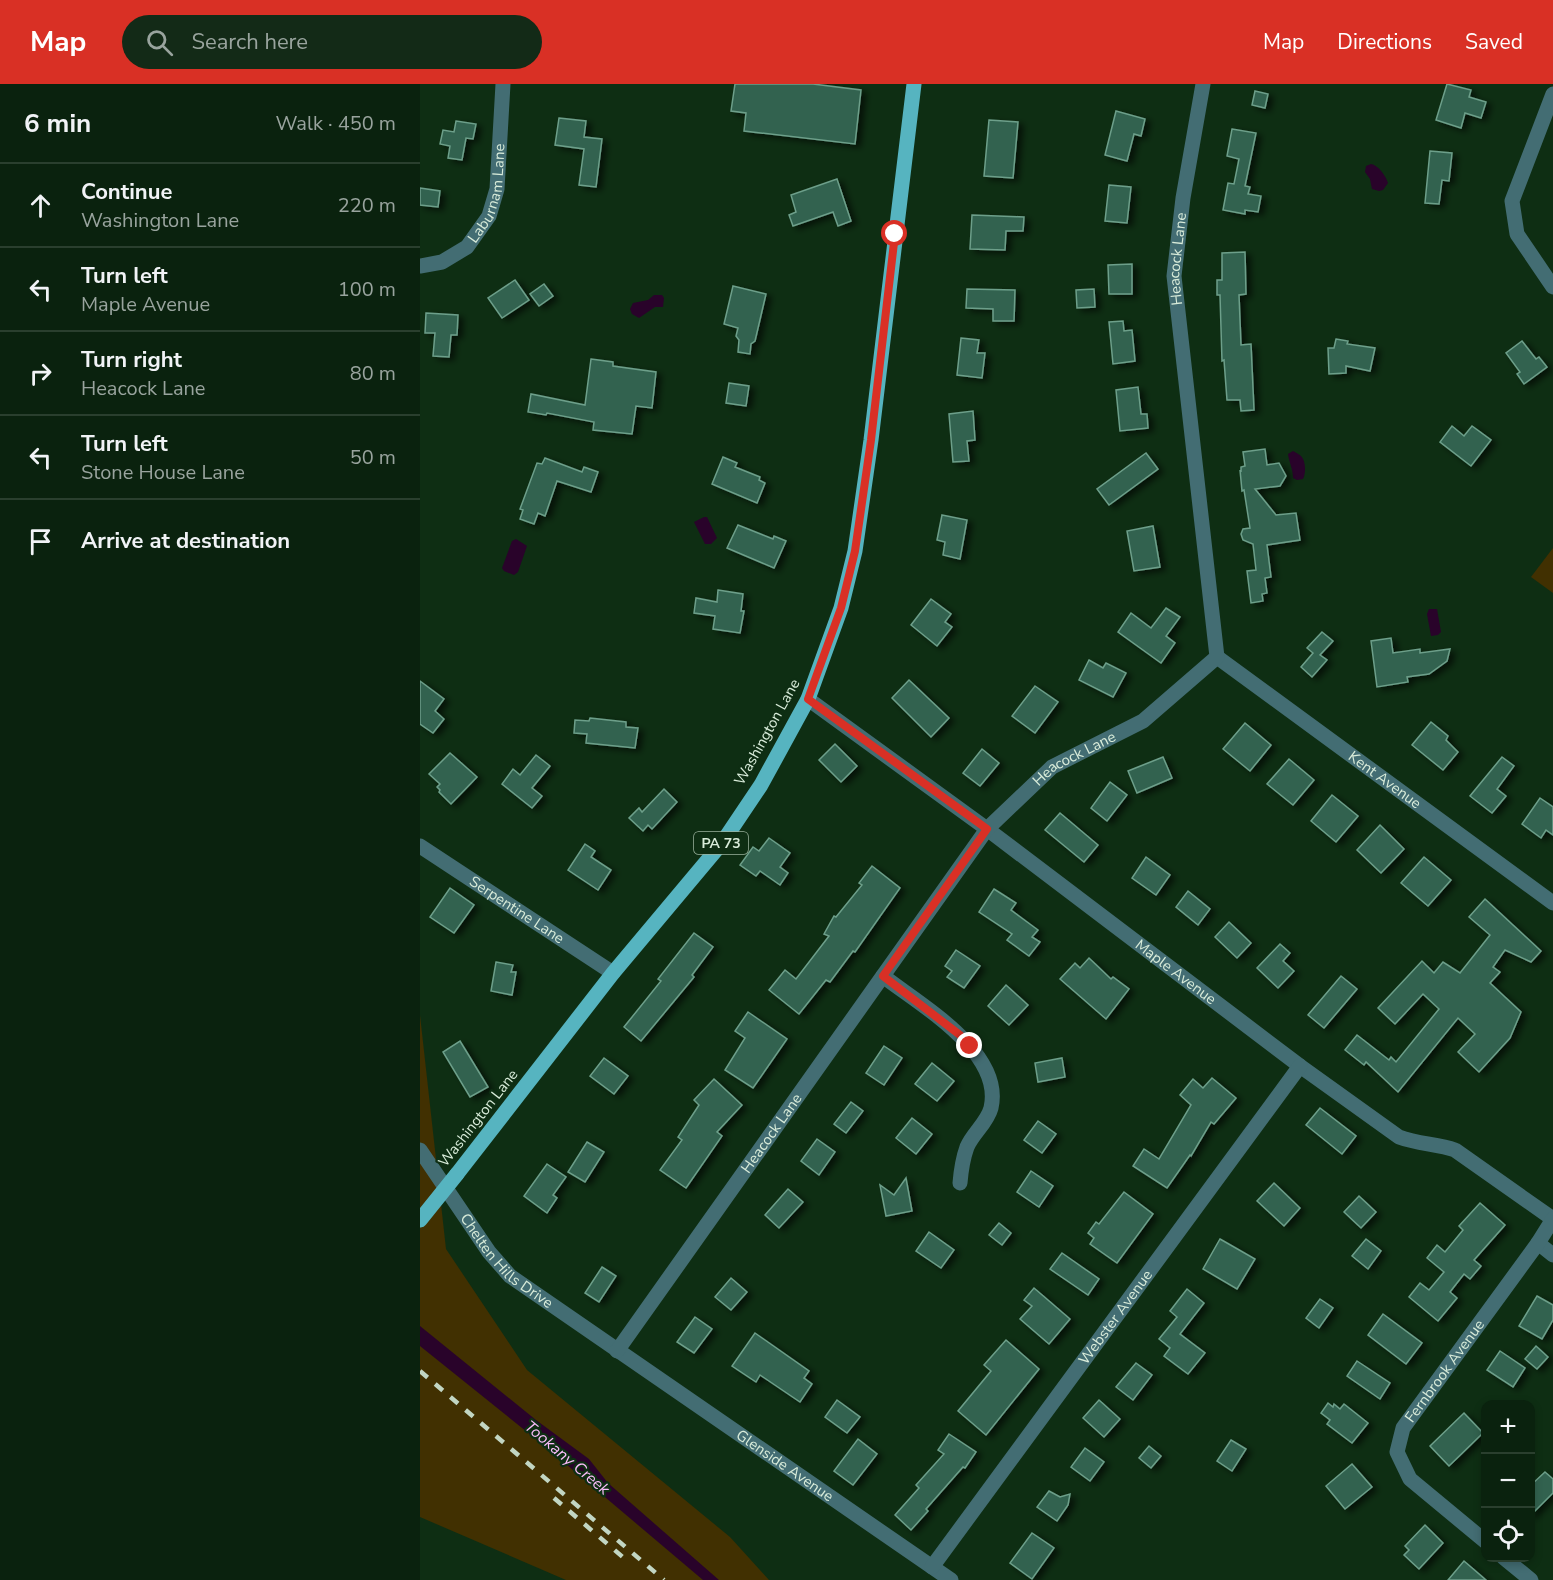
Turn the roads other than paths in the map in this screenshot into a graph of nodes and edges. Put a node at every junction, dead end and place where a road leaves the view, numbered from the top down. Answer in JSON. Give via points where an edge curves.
{"nodes":[{"id":1,"x":503,"y":84,"type":"edge"},
{"id":2,"x":914,"y":84,"type":"edge"},
{"id":3,"x":1203,"y":84,"type":"edge"},
{"id":4,"x":1553,"y":94,"type":"edge"},
{"id":5,"x":420,"y":266,"type":"edge"},
{"id":6,"x":1553,"y":287,"type":"edge"},
{"id":7,"x":1217,"y":657,"type":"junction"},
{"id":8,"x":808,"y":699,"type":"junction"},
{"id":9,"x":987,"y":829,"type":"junction"},
{"id":10,"x":420,"y":846,"type":"edge"},
{"id":11,"x":1553,"y":903,"type":"edge"},
{"id":12,"x":613,"y":973,"type":"junction"},
{"id":13,"x":883,"y":976,"type":"junction"},
{"id":14,"x":1300,"y":1066,"type":"junction"},
{"id":15,"x":420,"y":1150,"type":"edge"},
{"id":16,"x":960,"y":1183,"type":"dead end"},
{"id":17,"x":1553,"y":1219,"type":"edge"},
{"id":18,"x":420,"y":1220,"type":"edge"},
{"id":19,"x":1538,"y":1243,"type":"junction"},
{"id":20,"x":1553,"y":1255,"type":"edge"},
{"id":21,"x":617,"y":1351,"type":"junction"},
{"id":22,"x":1481,"y":1539,"type":"edge"},
{"id":23,"x":1510,"y":1562,"type":"edge"},
{"id":24,"x":932,"y":1567,"type":"junction"},
{"id":25,"x":951,"y":1580,"type":"edge"},
{"id":26,"x":1531,"y":1580,"type":"edge"}],
"edges":[{"from":1,"to":5,"type":"street","name":"Laburnam Lane","via":[[497,189],[489,216],[467,247],[442,262]]},
{"from":2,"to":8,"type":"main road","name":"Washington Lane","number":"PA 73","via":[[855,551],[841,608]]},
{"from":3,"to":7,"type":"street","name":"Heacock Lane","via":[[1174,276]]},
{"from":4,"to":6,"type":"street","via":[[1512,201],[1516,234]]},
{"from":7,"to":9,"type":"street","name":"Heacock Lane","via":[[1143,721],[1052,767]]},
{"from":7,"to":11,"type":"street","name":"Kent Avenue"},
{"from":8,"to":9,"type":"street","name":"Maple Avenue"},
{"from":8,"to":12,"type":"main road","name":"Washington Lane","number":"PA 73","via":[[722,843]]},
{"from":9,"to":13,"type":"street","name":"Heacock Lane"},
{"from":9,"to":14,"type":"street","name":"Maple Avenue"},
{"from":10,"to":12,"type":"street","name":"Serpentine Lane"},
{"from":12,"to":18,"type":"main road","name":"Washington Lane","number":"PA 73","bridge":true},
{"from":13,"to":16,"type":"street","via":[[960,1035],[986,1069],[991,1109],[967,1147]]},
{"from":13,"to":21,"type":"street","name":"Heacock Lane"},
{"from":14,"to":17,"type":"street","name":"Maple Avenue","via":[[1399,1137],[1455,1150]]},
{"from":14,"to":24,"type":"street","name":"Webster Avenue"},
{"from":15,"to":21,"type":"street","name":"Chelten Hills Drive","via":[[489,1252],[510,1276]]},
{"from":17,"to":19,"type":"street","name":"Fernbrook Avenue"},
{"from":19,"to":20,"type":"street"},
{"from":19,"to":22,"type":"street","name":"Fernbrook Avenue","via":[[1403,1428],[1397,1452],[1410,1479]]},
{"from":21,"to":24,"type":"street","name":"Glenside Avenue"},
{"from":23,"to":26,"type":"street"},
{"from":24,"to":25,"type":"street","name":"Glenside Avenue"}]}
